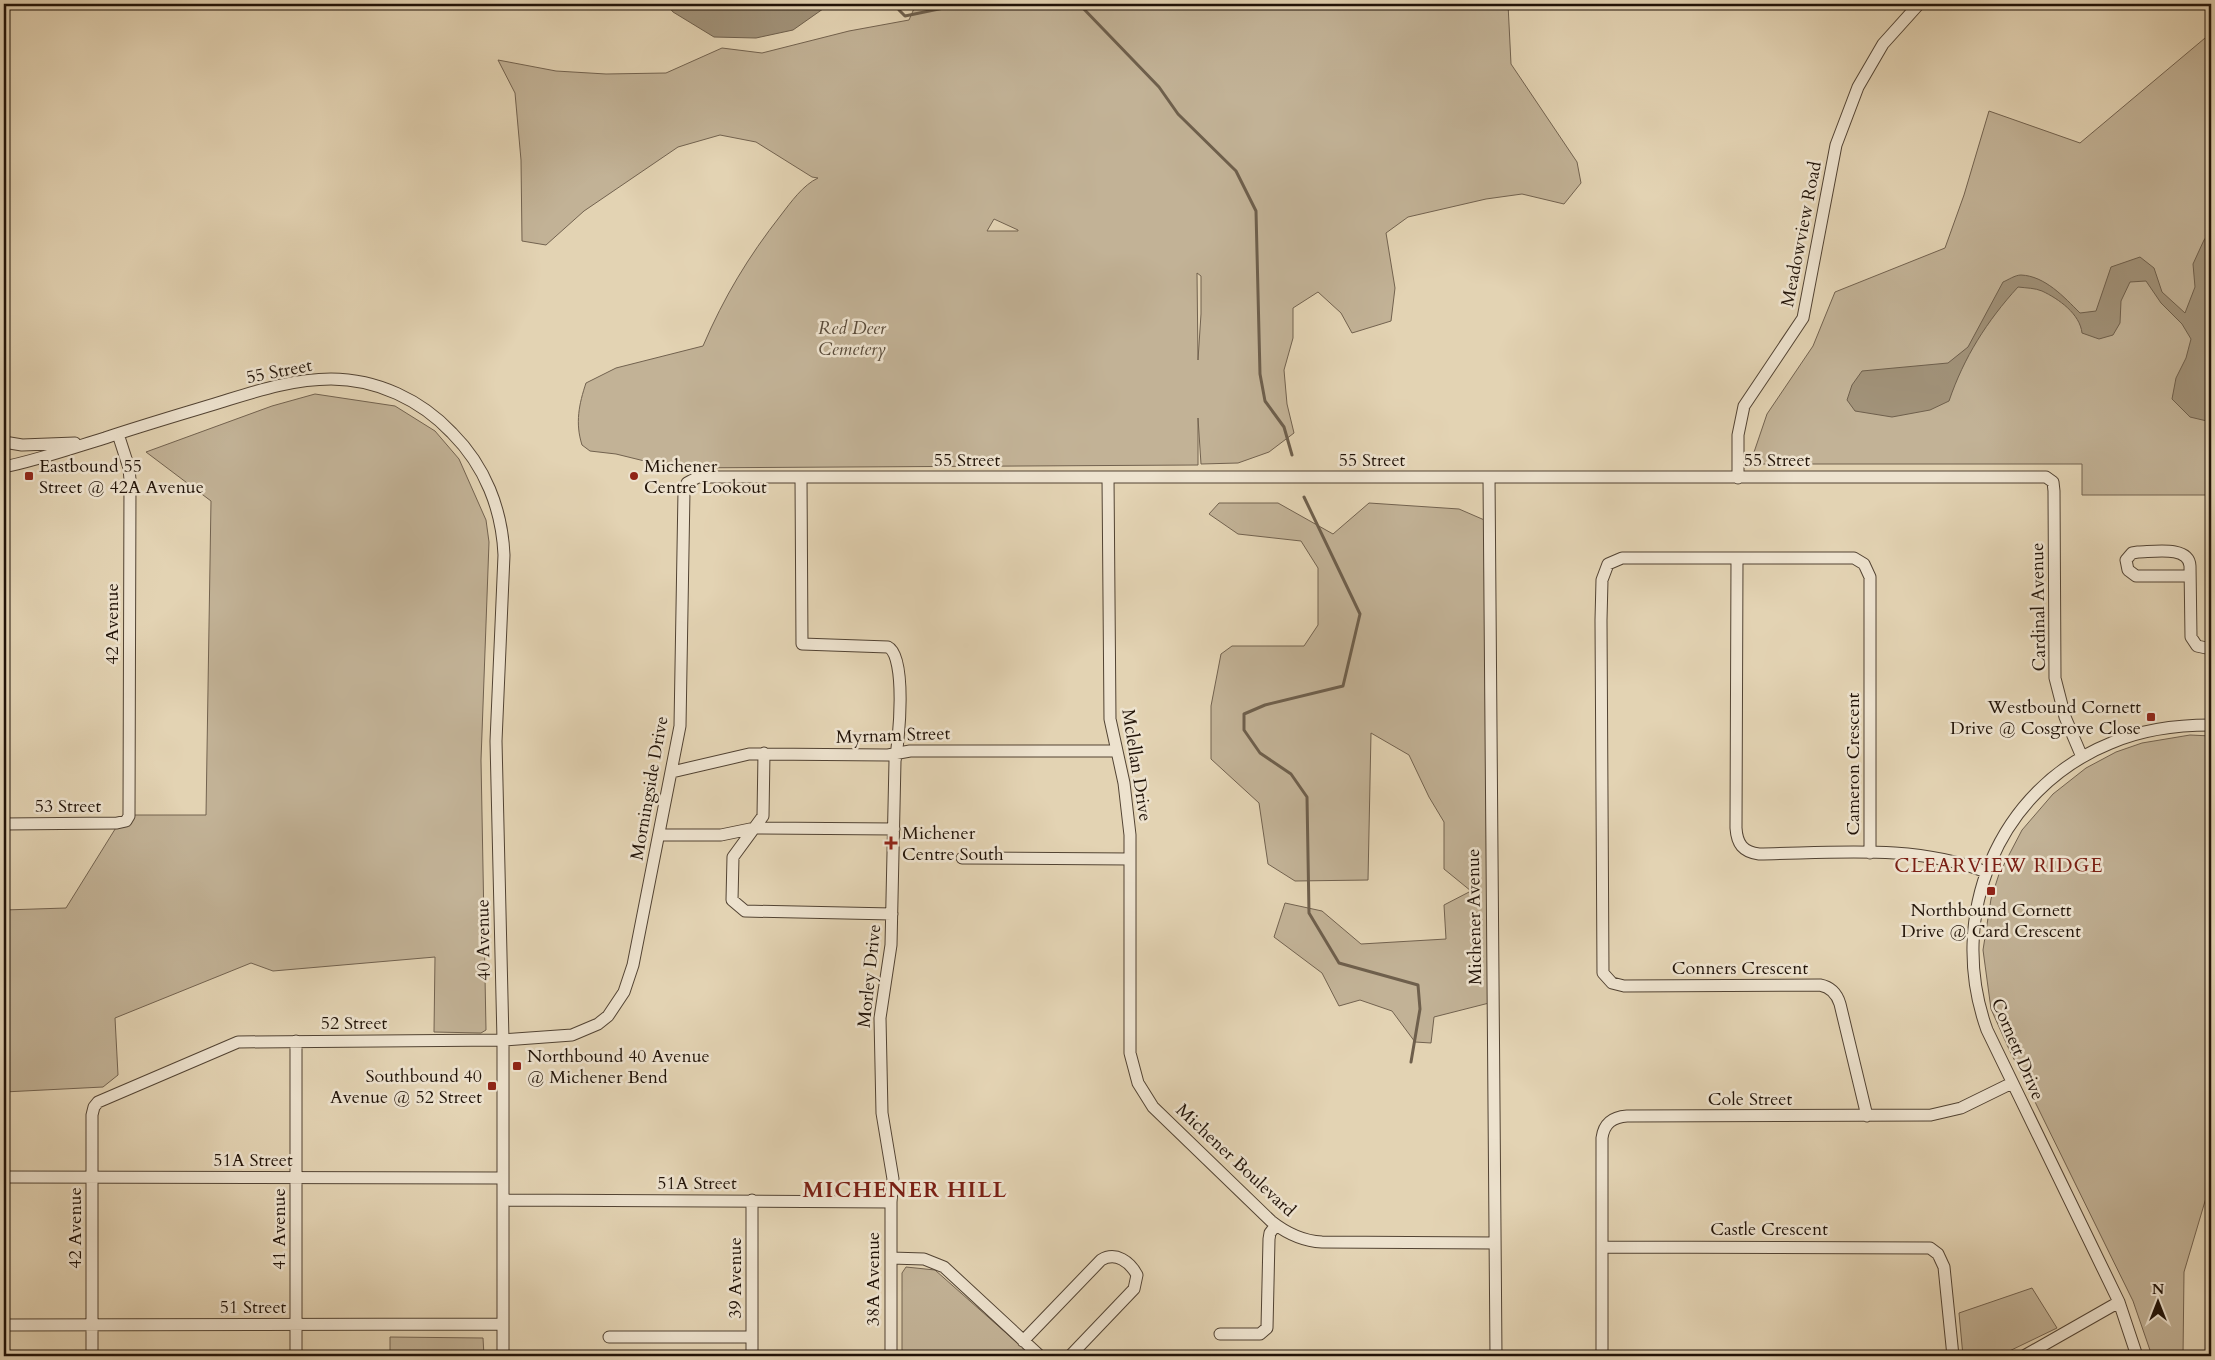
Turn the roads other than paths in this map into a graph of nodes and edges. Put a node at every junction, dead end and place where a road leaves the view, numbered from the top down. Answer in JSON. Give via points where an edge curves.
{"nodes":[{"id":1,"x":1919,"y":4,"type":"edge"},
{"id":2,"x":118,"y":434,"type":"junction"},
{"id":3,"x":4,"y":442,"type":"edge"},
{"id":4,"x":92,"y":442,"type":"junction"},
{"id":5,"x":4,"y":467,"type":"edge"},
{"id":6,"x":801,"y":477,"type":"junction"},
{"id":7,"x":1108,"y":477,"type":"junction"},
{"id":8,"x":1489,"y":477,"type":"junction"},
{"id":9,"x":1738,"y":478,"type":"junction"},
{"id":10,"x":691,"y":481,"type":"joint"},
{"id":11,"x":2052,"y":482,"type":"joint"},
{"id":12,"x":501,"y":524,"type":"joint"},
{"id":13,"x":1737,"y":558,"type":"junction"},
{"id":14,"x":2190,"y":576,"type":"junction"},
{"id":15,"x":2211,"y":650,"type":"edge"},
{"id":16,"x":2211,"y":725,"type":"edge"},
{"id":17,"x":1116,"y":751,"type":"junction"},
{"id":18,"x":897,"y":753,"type":"junction"},
{"id":19,"x":764,"y":754,"type":"junction"},
{"id":20,"x":2082,"y":757,"type":"junction"},
{"id":21,"x":672,"y":772,"type":"junction"},
{"id":22,"x":129,"y":816,"type":"joint"},
{"id":23,"x":4,"y":824,"type":"edge"},
{"id":24,"x":756,"y":828,"type":"junction"},
{"id":25,"x":894,"y":829,"type":"junction"},
{"id":26,"x":659,"y":835,"type":"junction"},
{"id":27,"x":1870,"y":853,"type":"junction"},
{"id":28,"x":962,"y":858,"type":"dead end"},
{"id":29,"x":1130,"y":859,"type":"junction"},
{"id":30,"x":1986,"y":872,"type":"junction"},
{"id":31,"x":892,"y":914,"type":"junction"},
{"id":32,"x":1130,"y":943,"type":"joint"},
{"id":33,"x":1607,"y":979,"type":"joint"},
{"id":34,"x":614,"y":1008,"type":"joint"},
{"id":35,"x":502,"y":1040,"type":"junction"},
{"id":36,"x":296,"y":1041,"type":"junction"},
{"id":37,"x":2012,"y":1083,"type":"junction"},
{"id":38,"x":98,"y":1102,"type":"joint"},
{"id":39,"x":1867,"y":1116,"type":"junction"},
{"id":40,"x":4,"y":1178,"type":"edge"},
{"id":41,"x":93,"y":1178,"type":"junction"},
{"id":42,"x":297,"y":1178,"type":"junction"},
{"id":43,"x":502,"y":1178,"type":"junction"},
{"id":44,"x":502,"y":1200,"type":"junction"},
{"id":45,"x":752,"y":1200,"type":"junction"},
{"id":46,"x":891,"y":1202,"type":"junction"},
{"id":47,"x":1276,"y":1225,"type":"junction"},
{"id":48,"x":1495,"y":1243,"type":"junction"},
{"id":49,"x":1602,"y":1247,"type":"junction"},
{"id":50,"x":891,"y":1258,"type":"junction"},
{"id":51,"x":2119,"y":1302,"type":"junction"},
{"id":52,"x":503,"y":1324,"type":"junction"},
{"id":53,"x":4,"y":1325,"type":"edge"},
{"id":54,"x":92,"y":1325,"type":"junction"},
{"id":55,"x":296,"y":1325,"type":"junction"},
{"id":56,"x":1220,"y":1334,"type":"dead end"},
{"id":57,"x":608,"y":1337,"type":"dead end"},
{"id":58,"x":752,"y":1337,"type":"junction"},
{"id":59,"x":1023,"y":1341,"type":"junction"},
{"id":60,"x":92,"y":1356,"type":"edge"},
{"id":61,"x":296,"y":1356,"type":"edge"},
{"id":62,"x":503,"y":1356,"type":"edge"},
{"id":63,"x":752,"y":1356,"type":"edge"},
{"id":64,"x":891,"y":1356,"type":"edge"},
{"id":65,"x":1040,"y":1356,"type":"edge"},
{"id":66,"x":1070,"y":1356,"type":"edge"},
{"id":67,"x":1496,"y":1356,"type":"edge"},
{"id":68,"x":1602,"y":1356,"type":"edge"},
{"id":69,"x":1953,"y":1356,"type":"edge"},
{"id":70,"x":2024,"y":1356,"type":"edge"},
{"id":71,"x":2137,"y":1356,"type":"edge"}],
"edges":[{"from":1,"to":9,"type":"street","name":"Meadowview Road","via":[[1883,44],[1858,86],[1836,145],[1803,318],[1744,406],[1738,435]]},
{"from":2,"to":4,"type":"street","name":"55 Street"},
{"from":2,"to":12,"type":"street","name":"55 Street","via":[[283,384],[332,379],[360,381],[406,398],[441,421],[482,471]]},
{"from":2,"to":22,"type":"street","name":"42 Avenue","via":[[130,480]]},
{"from":3,"to":4,"type":"street","via":[[22,445]]},
{"from":4,"to":5,"type":"street","name":"55 Street"},
{"from":6,"to":7,"type":"street","name":"55 Street"},
{"from":6,"to":10,"type":"street","name":"55 Street","via":[[698,477]]},
{"from":6,"to":18,"type":"street","name":"Morley Drive","via":[[802,644],[882,646],[894,651],[900,672]]},
{"from":7,"to":8,"type":"street","name":"55 Street"},
{"from":7,"to":17,"type":"street","name":"Mclellan Drive","via":[[1110,711]]},
{"from":8,"to":9,"type":"street","name":"55 Street"},
{"from":8,"to":48,"type":"street","name":"Michener Avenue"},
{"from":9,"to":11,"type":"street","name":"55 Street","via":[[2040,476]]},
{"from":10,"to":21,"type":"street","name":"Morningside Drive","via":[[684,491],[680,726]]},
{"from":11,"to":20,"type":"street","name":"Cardinal Avenue","via":[[2056,678],[2065,717]]},
{"from":12,"to":35,"type":"street","name":"40 Avenue","via":[[504,555],[496,741]]},
{"from":13,"to":27,"type":"street","name":"Cameron Crescent","via":[[1847,558],[1860,561],[1867,567],[1870,587]]},
{"from":13,"to":27,"type":"street","name":"Cameron Crescent","via":[[1738,842],[1746,850],[1759,854]]},
{"from":13,"to":33,"type":"street","name":"Cameron Crescent","via":[[1622,558],[1608,564],[1603,574],[1601,966]]},
{"from":14,"to":14,"type":"street","via":[[2190,562],[2180,552],[2132,553],[2126,560],[2128,570],[2136,576]]},
{"from":14,"to":15,"type":"street","via":[[2191,637],[2198,646]]},
{"from":16,"to":20,"type":"street","name":"Cornett Drive","via":[[2147,731],[2110,743]]},
{"from":17,"to":18,"type":"street","name":"Myrnam Street"},
{"from":17,"to":29,"type":"street","name":"Mclellan Drive","via":[[1126,793]]},
{"from":18,"to":19,"type":"street","name":"Myrnam Street"},
{"from":18,"to":25,"type":"street","name":"Morley Drive"},
{"from":19,"to":21,"type":"street","name":"Myrnam Street","via":[[746,754]]},
{"from":19,"to":24,"type":"street","via":[[763,813]]},
{"from":20,"to":30,"type":"street","name":"Cornett Drive","via":[[2032,797],[2003,837]]},
{"from":21,"to":26,"type":"street","name":"Morningside Drive"},
{"from":22,"to":23,"type":"street","name":"53 Street","via":[[126,821],[111,824]]},
{"from":24,"to":25,"type":"street"},
{"from":24,"to":26,"type":"street","via":[[721,835]]},
{"from":24,"to":31,"type":"street","via":[[738,848],[732,862],[732,900],[745,911]]},
{"from":25,"to":31,"type":"street","name":"Morley Drive"},
{"from":26,"to":34,"type":"street","name":"Morningside Drive","via":[[633,965],[624,992]]},
{"from":27,"to":30,"type":"street","via":[[1931,856]]},
{"from":28,"to":29,"type":"street"},
{"from":29,"to":32,"type":"street","name":"Mclellan Drive"},
{"from":30,"to":37,"type":"street","name":"Cornett Drive","via":[[1975,918],[1974,974],[1982,1017]]},
{"from":31,"to":46,"type":"street","name":"Morley Drive","via":[[888,975],[880,1018],[882,1105],[893,1179]]},
{"from":32,"to":47,"type":"street","name":"Michener Boulevard","via":[[1130,1053],[1144,1093],[1160,1114]]},
{"from":33,"to":39,"type":"street","name":"Conners Crescent","via":[[1624,986],[1820,985],[1830,989],[1840,1004]]},
{"from":34,"to":35,"type":"street","name":"52 Street","via":[[598,1024],[572,1035]]},
{"from":35,"to":36,"type":"street","name":"52 Street"},
{"from":35,"to":43,"type":"street","name":"40 Avenue"},
{"from":36,"to":38,"type":"street","name":"52 Street","via":[[234,1042]]},
{"from":36,"to":42,"type":"street","name":"41 Avenue"},
{"from":37,"to":39,"type":"street","name":"Cole Street","via":[[1962,1108],[1946,1112]]},
{"from":37,"to":51,"type":"street","name":"Cornett Drive"},
{"from":38,"to":41,"type":"street","name":"42 Avenue","via":[[92,1115]]},
{"from":39,"to":49,"type":"street","name":"Cole Street","via":[[1627,1116],[1611,1120],[1602,1138]]},
{"from":40,"to":41,"type":"street","name":"51A Street"},
{"from":41,"to":42,"type":"street","name":"51A Street"},
{"from":41,"to":54,"type":"street","name":"42 Avenue"},
{"from":42,"to":43,"type":"street","name":"51A Street"},
{"from":42,"to":55,"type":"street","name":"41 Avenue"},
{"from":43,"to":44,"type":"street","name":"40 Avenue"},
{"from":44,"to":45,"type":"street","name":"51A Street"},
{"from":44,"to":52,"type":"street","name":"40 Avenue"},
{"from":45,"to":46,"type":"street","name":"51A Street"},
{"from":45,"to":58,"type":"street","name":"39 Avenue"},
{"from":46,"to":50,"type":"street","name":"38A Avenue"},
{"from":47,"to":48,"type":"street","name":"Michener Boulevard","via":[[1289,1234],[1315,1242]]},
{"from":47,"to":56,"type":"street","via":[[1269,1239],[1267,1328],[1260,1334]]},
{"from":48,"to":67,"type":"street","name":"Michener Avenue"},
{"from":49,"to":68,"type":"street"},
{"from":49,"to":69,"type":"street","name":"Castle Crescent","via":[[1930,1248],[1938,1254],[1944,1267]]},
{"from":50,"to":59,"type":"street","via":[[924,1259],[944,1267]]},
{"from":50,"to":64,"type":"street","name":"38A Avenue"},
{"from":51,"to":70,"type":"street"},
{"from":51,"to":71,"type":"street","name":"Cornett Drive"},
{"from":52,"to":55,"type":"street","name":"51 Street"},
{"from":52,"to":62,"type":"street","name":"40 Avenue"},
{"from":53,"to":54,"type":"street","name":"51 Street"},
{"from":54,"to":55,"type":"street","name":"51 Street"},
{"from":54,"to":60,"type":"street","name":"42 Avenue"},
{"from":55,"to":61,"type":"street","name":"41 Avenue"},
{"from":57,"to":58,"type":"street"},
{"from":58,"to":63,"type":"street","name":"39 Avenue"},
{"from":59,"to":65,"type":"street"},
{"from":59,"to":66,"type":"street","via":[[1102,1260],[1112,1256],[1121,1258],[1137,1275],[1134,1289]]}]}
